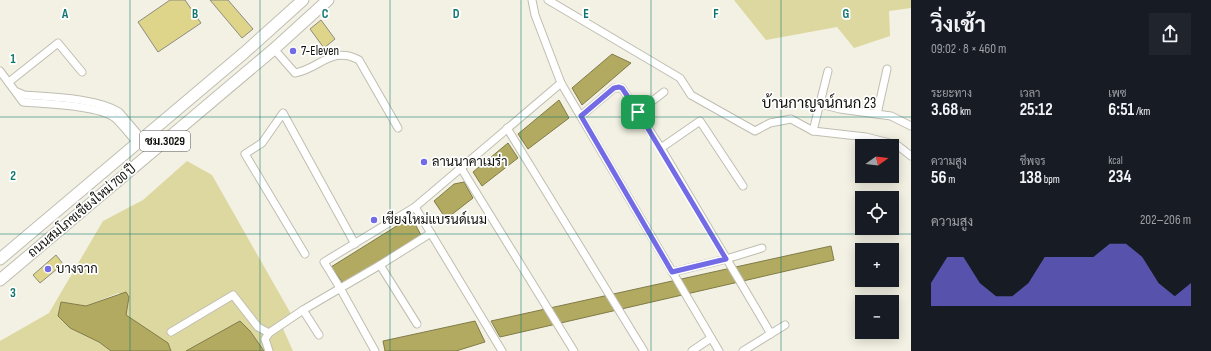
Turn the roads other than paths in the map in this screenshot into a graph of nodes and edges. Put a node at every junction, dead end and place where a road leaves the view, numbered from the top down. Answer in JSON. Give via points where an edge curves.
{"nodes":[{"id":1,"x":303,"y":0,"type":"edge"},
{"id":2,"x":328,"y":0,"type":"edge"},
{"id":3,"x":532,"y":0,"type":"edge"},
{"id":4,"x":548,"y":0,"type":"edge"},
{"id":5,"x":274,"y":49,"type":"junction"},
{"id":6,"x":887,"y":69,"type":"dead end"},
{"id":7,"x":0,"y":71,"type":"edge"},
{"id":8,"x":828,"y":71,"type":"dead end"},
{"id":9,"x":82,"y":72,"type":"dead end"},
{"id":10,"x":9,"y":82,"type":"junction"},
{"id":11,"x":561,"y":83,"type":"junction"},
{"id":12,"x":664,"y":92,"type":"dead end"},
{"id":13,"x":820,"y":104,"type":"junction"},
{"id":14,"x":638,"y":112,"type":"junction"},
{"id":15,"x":877,"y":114,"type":"junction"},
{"id":16,"x":581,"y":116,"type":"junction"},
{"id":17,"x":911,"y":126,"type":"edge"},
{"id":18,"x":398,"y":128,"type":"dead end"},
{"id":19,"x":507,"y":128,"type":"junction"},
{"id":20,"x":813,"y":131,"type":"junction"},
{"id":21,"x":140,"y":141,"type":"junction"},
{"id":22,"x":661,"y":148,"type":"junction"},
{"id":23,"x":911,"y":156,"type":"edge"},
{"id":24,"x":461,"y":168,"type":"junction"},
{"id":25,"x":743,"y":186,"type":"dead end"},
{"id":26,"x":416,"y":207,"type":"junction"},
{"id":27,"x":431,"y":233,"type":"junction"},
{"id":28,"x":355,"y":244,"type":"junction"},
{"id":29,"x":762,"y":248,"type":"dead end"},
{"id":30,"x":305,"y":254,"type":"dead end"},
{"id":31,"x":0,"y":259,"type":"edge"},
{"id":32,"x":726,"y":259,"type":"junction"},
{"id":33,"x":380,"y":265,"type":"junction"},
{"id":34,"x":674,"y":274,"type":"junction"},
{"id":35,"x":0,"y":280,"type":"edge"},
{"id":36,"x":340,"y":288,"type":"junction"},
{"id":37,"x":303,"y":310,"type":"junction"},
{"id":38,"x":417,"y":324,"type":"dead end"},
{"id":39,"x":785,"y":325,"type":"dead end"},
{"id":40,"x":171,"y":332,"type":"dead end"},
{"id":41,"x":269,"y":333,"type":"junction"},
{"id":42,"x":771,"y":334,"type":"junction"},
{"id":43,"x":319,"y":335,"type":"dead end"},
{"id":44,"x":711,"y":338,"type":"junction"},
{"id":45,"x":269,"y":351,"type":"edge"},
{"id":46,"x":375,"y":351,"type":"edge"},
{"id":47,"x":502,"y":351,"type":"edge"},
{"id":48,"x":574,"y":351,"type":"edge"},
{"id":49,"x":644,"y":351,"type":"edge"},
{"id":50,"x":692,"y":351,"type":"edge"},
{"id":51,"x":720,"y":351,"type":"edge"},
{"id":52,"x":743,"y":351,"type":"edge"}],
"edges":[{"from":1,"to":21,"type":"main road","name":"ถนนสมโภชเชียงใหม่ 700 ปี","number":"ชม.3029"},
{"from":2,"to":5,"type":"main road","name":"ถนนสมโภชเชียงใหม่ 700 ปี","number":"ชม.3029"},
{"from":3,"to":11,"type":"street"},
{"from":4,"to":20,"type":"street","via":[[680,78],[691,95],[755,131],[770,123],[791,119]]},
{"from":5,"to":18,"type":"street","via":[[295,73],[333,56],[359,60]]},
{"from":5,"to":35,"type":"main road","name":"ถนนสมโภชเชียงใหม่ 700 ปี","number":"ชม.3029"},
{"from":6,"to":15,"type":"street"},
{"from":7,"to":10,"type":"street"},
{"from":8,"to":13,"type":"street"},
{"from":9,"to":10,"type":"street","via":[[58,43]]},
{"from":10,"to":21,"type":"street","via":[[23,102],[80,107],[108,113]]},
{"from":11,"to":16,"type":"street"},
{"from":11,"to":19,"type":"street"},
{"from":12,"to":14,"type":"street"},
{"from":13,"to":15,"type":"street"},
{"from":13,"to":20,"type":"street"},
{"from":14,"to":16,"type":"street","via":[[619,87],[614,88]]},
{"from":14,"to":22,"type":"street"},
{"from":15,"to":17,"type":"street","via":[[891,116]]},
{"from":16,"to":34,"type":"street"},
{"from":19,"to":24,"type":"street"},
{"from":19,"to":49,"type":"street"},
{"from":20,"to":23,"type":"street","via":[[866,137],[897,145]]},
{"from":21,"to":31,"type":"main road","name":"ถนนสมโภชเชียงใหม่ 700 ปี","number":"ชม.3029"},
{"from":22,"to":25,"type":"street","via":[[700,121]]},
{"from":22,"to":32,"type":"street"},
{"from":24,"to":26,"type":"street"},
{"from":24,"to":48,"type":"street"},
{"from":26,"to":27,"type":"street"},
{"from":26,"to":28,"type":"street"},
{"from":27,"to":33,"type":"street"},
{"from":27,"to":47,"type":"street"},
{"from":28,"to":30,"type":"street","via":[[283,113],[262,142],[245,154]]},
{"from":28,"to":36,"type":"street","via":[[324,262]]},
{"from":29,"to":32,"type":"street"},
{"from":32,"to":34,"type":"street"},
{"from":32,"to":42,"type":"street"},
{"from":33,"to":36,"type":"street"},
{"from":33,"to":38,"type":"street"},
{"from":34,"to":44,"type":"street"},
{"from":36,"to":37,"type":"street"},
{"from":36,"to":46,"type":"street"},
{"from":37,"to":41,"type":"street"},
{"from":37,"to":43,"type":"street"},
{"from":39,"to":42,"type":"street"},
{"from":40,"to":41,"type":"street","via":[[233,295],[258,327]]},
{"from":41,"to":45,"type":"street","via":[[265,339]]},
{"from":42,"to":52,"type":"street"},
{"from":44,"to":50,"type":"street"},
{"from":44,"to":51,"type":"street"}]}
